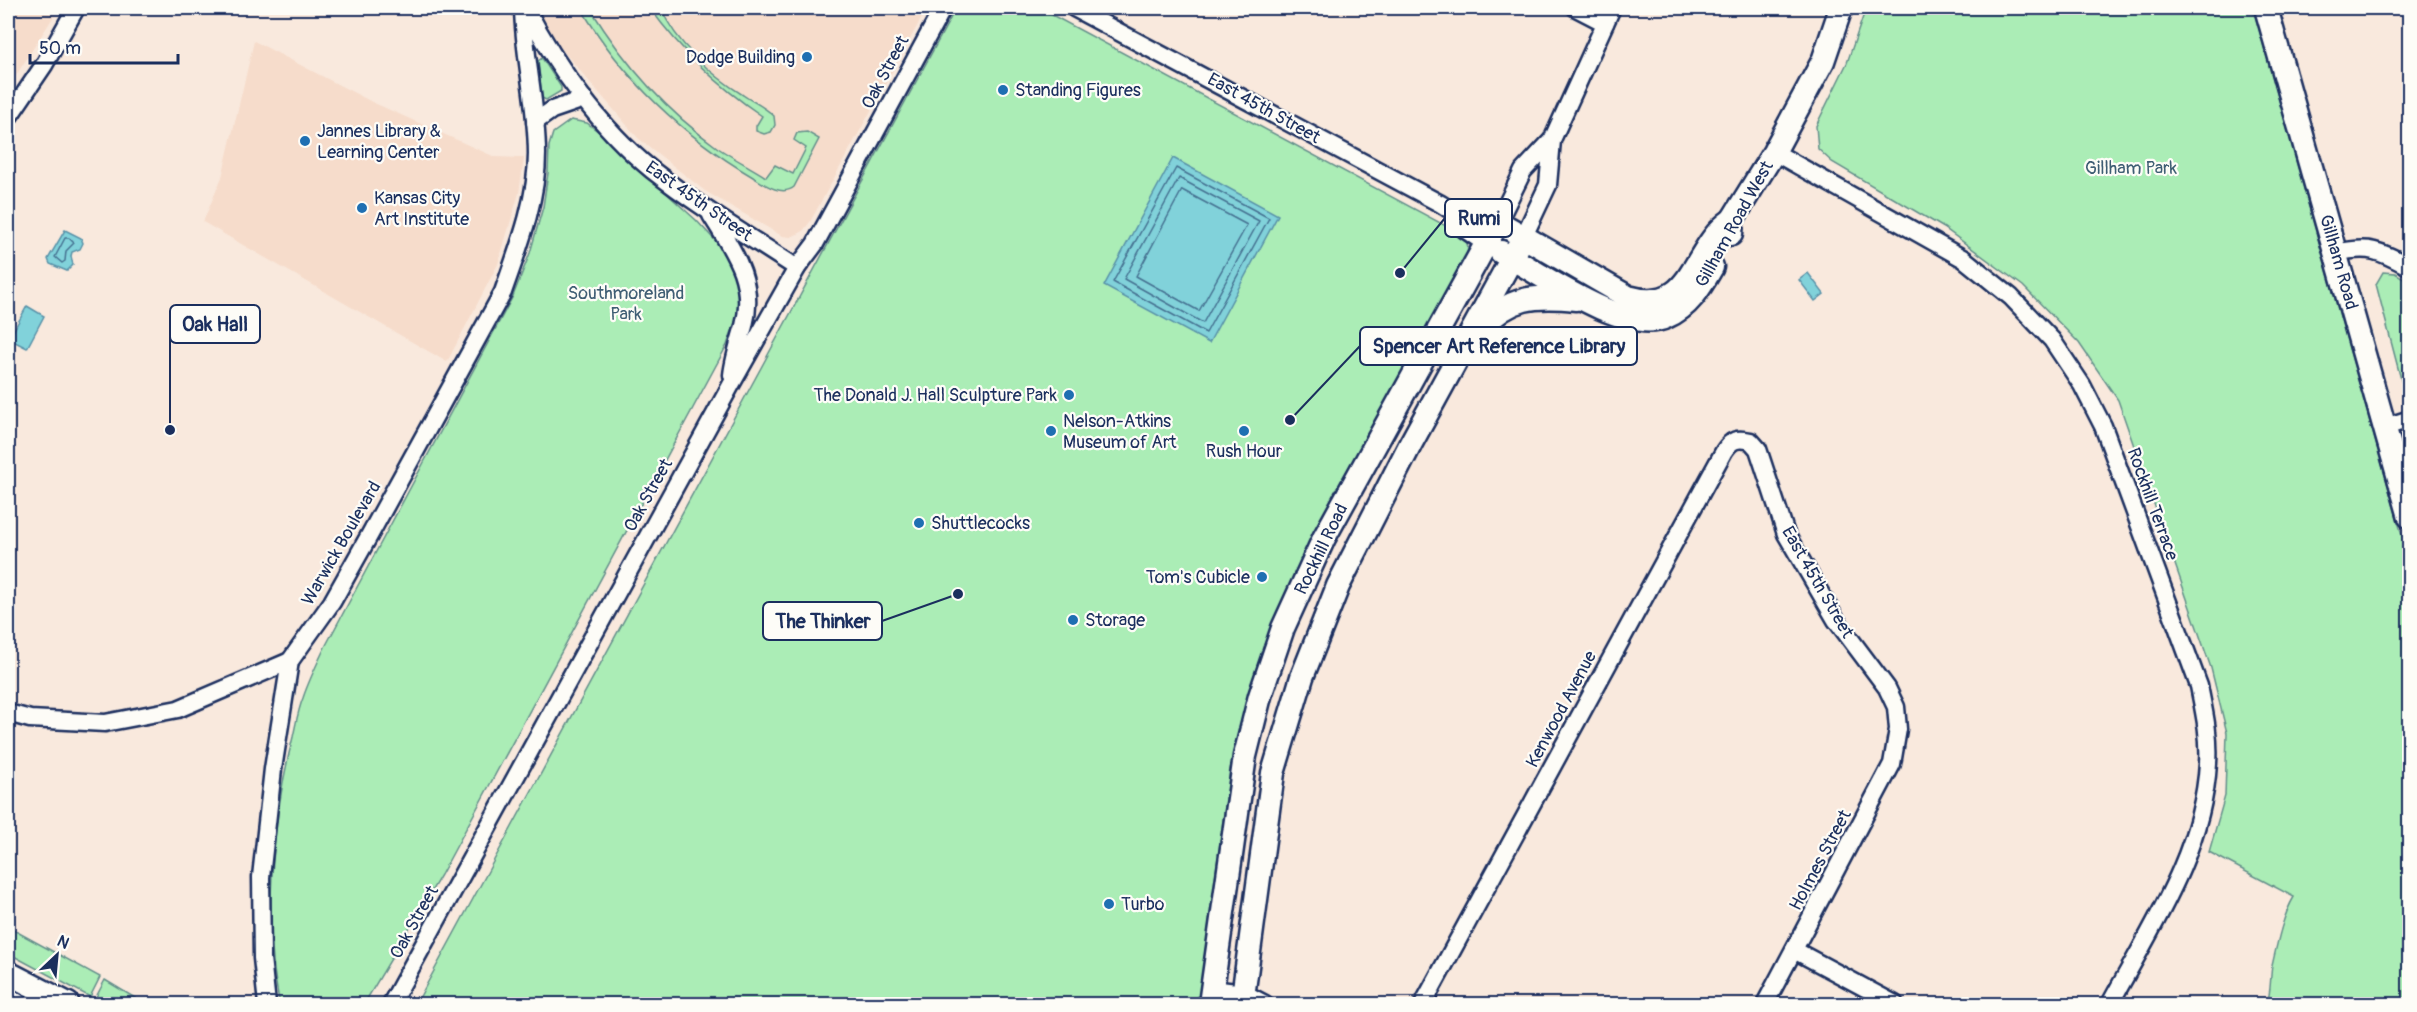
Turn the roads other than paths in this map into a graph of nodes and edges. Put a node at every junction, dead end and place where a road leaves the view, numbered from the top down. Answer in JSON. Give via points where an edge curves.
{"nodes":[{"id":1,"x":76,"y":8,"type":"edge"},
{"id":2,"x":524,"y":8,"type":"edge"},
{"id":3,"x":943,"y":8,"type":"edge"},
{"id":4,"x":1074,"y":8,"type":"edge"},
{"id":5,"x":1576,"y":8,"type":"edge"},
{"id":6,"x":1841,"y":8,"type":"edge"},
{"id":7,"x":2270,"y":9,"type":"edge"},
{"id":8,"x":1608,"y":15,"type":"edge"},
{"id":9,"x":584,"y":99,"type":"junction"},
{"id":10,"x":8,"y":118,"type":"edge"},
{"id":11,"x":535,"y":122,"type":"junction"},
{"id":12,"x":1552,"y":140,"type":"junction"},
{"id":13,"x":1774,"y":152,"type":"junction"},
{"id":14,"x":708,"y":211,"type":"junction"},
{"id":15,"x":1452,"y":211,"type":"junction"},
{"id":16,"x":1732,"y":220,"type":"junction"},
{"id":17,"x":1498,"y":222,"type":"junction"},
{"id":18,"x":1524,"y":236,"type":"junction"},
{"id":19,"x":1486,"y":244,"type":"junction"},
{"id":20,"x":2336,"y":253,"type":"junction"},
{"id":21,"x":1512,"y":258,"type":"junction"},
{"id":22,"x":2409,"y":267,"type":"edge"},
{"id":23,"x":797,"y":268,"type":"junction"},
{"id":24,"x":1583,"y":299,"type":"junction"},
{"id":25,"x":1468,"y":342,"type":"junction"},
{"id":26,"x":731,"y":385,"type":"junction"},
{"id":27,"x":2409,"y":419,"type":"edge"},
{"id":28,"x":2385,"y":427,"type":"junction"},
{"id":29,"x":1739,"y":438,"type":"joint"},
{"id":30,"x":2409,"y":517,"type":"edge"},
{"id":31,"x":290,"y":661,"type":"junction"},
{"id":32,"x":8,"y":713,"type":"edge"},
{"id":33,"x":1898,"y":729,"type":"joint"},
{"id":34,"x":1794,"y":950,"type":"junction"},
{"id":35,"x":8,"y":973,"type":"edge"},
{"id":36,"x":1211,"y":997,"type":"edge"},
{"id":37,"x":1243,"y":999,"type":"edge"},
{"id":38,"x":8,"y":1000,"type":"edge"},
{"id":39,"x":15,"y":1005,"type":"edge"},
{"id":40,"x":68,"y":1005,"type":"edge"},
{"id":41,"x":267,"y":1005,"type":"edge"},
{"id":42,"x":391,"y":1005,"type":"edge"},
{"id":43,"x":1265,"y":1005,"type":"edge"},
{"id":44,"x":1423,"y":1005,"type":"edge"},
{"id":45,"x":1765,"y":1005,"type":"edge"},
{"id":46,"x":1895,"y":1005,"type":"edge"},
{"id":47,"x":2110,"y":1005,"type":"edge"}],
"edges":[{"from":1,"to":10,"type":"street","via":[[45,65]]},
{"from":2,"to":9,"type":"street","name":"East 45th Street"},
{"from":2,"to":11,"type":"street","name":"Warwick Boulevard","via":[[523,32]]},
{"from":3,"to":23,"type":"street","name":"Oak Street","via":[[814,244]]},
{"from":4,"to":15,"type":"street","name":"East 45th Street"},
{"from":5,"to":8,"type":"street"},
{"from":6,"to":13,"type":"main road","name":"Gillham Road West","via":[[1823,61]]},
{"from":7,"to":20,"type":"main road","name":"Gillham Road"},
{"from":8,"to":12,"type":"street","name":"Rockhill Road"},
{"from":9,"to":11,"type":"street","via":[[552,110]]},
{"from":9,"to":14,"type":"street","name":"East 45th Street","via":[[651,169]]},
{"from":11,"to":31,"type":"street","name":"Warwick Boulevard","via":[[537,156],[530,207],[502,292],[332,602]]},
{"from":12,"to":17,"type":"street","name":"Rockhill Road","via":[[1523,171]]},
{"from":12,"to":18,"type":"street","name":"Rockhill Road","via":[[1548,185]]},
{"from":13,"to":16,"type":"main road","name":"Gillham Road West"},
{"from":13,"to":47,"type":"street","name":"Rockhill Terrace","via":[[1964,259],[2011,297],[2052,340],[2103,426],[2199,686],[2207,725],[2208,762],[2204,803],[2194,839]]},
{"from":14,"to":23,"type":"street","name":"East 45th Street"},
{"from":14,"to":26,"type":"street","via":[[746,278],[745,324],[735,354]]},
{"from":15,"to":17,"type":"street","name":"East 45th Street","via":[[1474,210]]},
{"from":15,"to":19,"type":"street","name":"East 45th Street","via":[[1464,229]]},
{"from":16,"to":18,"type":"main road","name":"East 45th Street","via":[[1718,229],[1690,276],[1658,302],[1628,297]]},
{"from":16,"to":24,"type":"main road","name":"Gillham Road West","via":[[1731,236],[1692,298],[1665,318],[1637,321]]},
{"from":17,"to":18,"type":"main road","name":"East 45th Street"},
{"from":17,"to":19,"type":"main road","name":"Rockhill Road"},
{"from":18,"to":21,"type":"main road","name":"Rockhill Road"},
{"from":19,"to":21,"type":"main road","name":"East 45th Street"},
{"from":19,"to":36,"type":"main road","name":"Rockhill Road","via":[[1324,538],[1282,628],[1245,756]]},
{"from":20,"to":22,"type":"street","via":[[2358,248],[2380,252]]},
{"from":20,"to":28,"type":"main road","name":"Gillham Road"},
{"from":21,"to":24,"type":"main road","name":"East 45th Street"},
{"from":21,"to":25,"type":"main road","name":"Rockhill Road"},
{"from":23,"to":26,"type":"street","name":"Oak Street"},
{"from":24,"to":25,"type":"main road","via":[[1543,297],[1510,303]]},
{"from":25,"to":37,"type":"main road","name":"Rockhill Road","via":[[1338,586],[1302,676],[1273,773]]},
{"from":26,"to":42,"type":"street","name":"Oak Street"},
{"from":27,"to":28,"type":"street"},
{"from":28,"to":30,"type":"main road","name":"Gillham Road"},
{"from":29,"to":33,"type":"street","name":"East 45th Street","via":[[1751,441],[1758,449],[1786,534],[1836,620],[1887,688],[1896,707]]},
{"from":29,"to":44,"type":"street","name":"Kenwood Avenue","via":[[1724,451]]},
{"from":31,"to":32,"type":"street","via":[[178,709],[105,723],[30,719]]},
{"from":31,"to":41,"type":"street","name":"Warwick Boulevard","via":[[261,877]]},
{"from":33,"to":34,"type":"street","name":"Holmes Street","via":[[1892,764]]},
{"from":34,"to":45,"type":"street","name":"Holmes Street"},
{"from":34,"to":46,"type":"street"},
{"from":35,"to":40,"type":"main road"},
{"from":36,"to":37,"type":"street"},
{"from":37,"to":43,"type":"street"},
{"from":38,"to":39,"type":"main road"}]}
